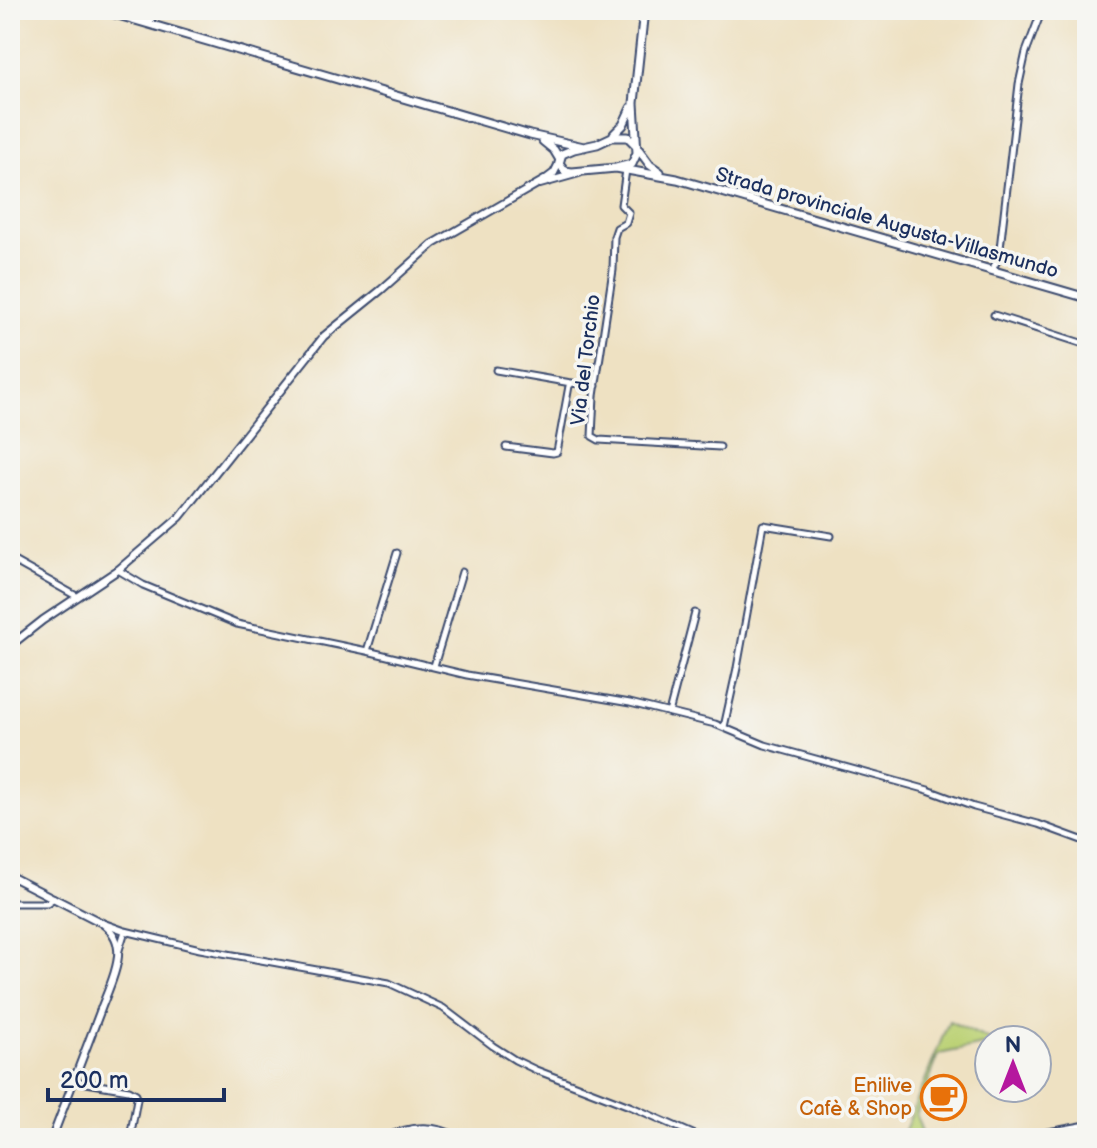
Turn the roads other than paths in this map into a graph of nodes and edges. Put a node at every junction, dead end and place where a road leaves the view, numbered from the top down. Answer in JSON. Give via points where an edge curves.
{"nodes":[{"id":1,"x":101,"y":10,"type":"edge"},
{"id":2,"x":160,"y":10,"type":"edge"},
{"id":3,"x":644,"y":10,"type":"edge"},
{"id":4,"x":1024,"y":10,"type":"edge"},
{"id":5,"x":120,"y":13,"type":"edge"},
{"id":6,"x":149,"y":24,"type":"junction"},
{"id":7,"x":634,"y":103,"type":"junction"},
{"id":8,"x":530,"y":135,"type":"junction"},
{"id":9,"x":612,"y":137,"type":"junction"},
{"id":10,"x":584,"y":147,"type":"junction"},
{"id":11,"x":637,"y":147,"type":"junction"},
{"id":12,"x":560,"y":162,"type":"junction"},
{"id":13,"x":616,"y":168,"type":"junction"},
{"id":14,"x":626,"y":170,"type":"junction"},
{"id":15,"x":583,"y":171,"type":"junction"},
{"id":16,"x":677,"y":179,"type":"junction"},
{"id":17,"x":533,"y":186,"type":"junction"},
{"id":18,"x":992,"y":270,"type":"junction"},
{"id":19,"x":1087,"y":298,"type":"edge"},
{"id":20,"x":994,"y":315,"type":"dead end"},
{"id":21,"x":1087,"y":345,"type":"edge"},
{"id":22,"x":496,"y":370,"type":"dead end"},
{"id":23,"x":572,"y":383,"type":"junction"},
{"id":24,"x":596,"y":386,"type":"junction"},
{"id":25,"x":506,"y":447,"type":"dead end"},
{"id":26,"x":720,"y":447,"type":"dead end"},
{"id":27,"x":831,"y":536,"type":"dead end"},
{"id":28,"x":397,"y":553,"type":"dead end"},
{"id":29,"x":10,"y":559,"type":"edge"},
{"id":30,"x":118,"y":570,"type":"junction"},
{"id":31,"x":462,"y":572,"type":"dead end"},
{"id":32,"x":78,"y":597,"type":"junction"},
{"id":33,"x":695,"y":613,"type":"dead end"},
{"id":34,"x":10,"y":646,"type":"edge"},
{"id":35,"x":367,"y":651,"type":"junction"},
{"id":36,"x":434,"y":666,"type":"junction"},
{"id":37,"x":669,"y":713,"type":"junction"},
{"id":38,"x":724,"y":727,"type":"junction"},
{"id":39,"x":1087,"y":842,"type":"edge"},
{"id":40,"x":10,"y":876,"type":"edge"},
{"id":41,"x":54,"y":898,"type":"junction"},
{"id":42,"x":10,"y":903,"type":"edge"},
{"id":43,"x":102,"y":923,"type":"junction"},
{"id":44,"x":125,"y":931,"type":"junction"},
{"id":45,"x":119,"y":951,"type":"junction"},
{"id":46,"x":74,"y":1081,"type":"junction"},
{"id":47,"x":1087,"y":1126,"type":"edge"},
{"id":48,"x":1087,"y":1133,"type":"edge"},
{"id":49,"x":52,"y":1138,"type":"edge"},
{"id":50,"x":130,"y":1138,"type":"edge"},
{"id":51,"x":386,"y":1138,"type":"edge"},
{"id":52,"x":397,"y":1138,"type":"edge"},
{"id":53,"x":447,"y":1138,"type":"edge"},
{"id":54,"x":458,"y":1138,"type":"edge"},
{"id":55,"x":702,"y":1138,"type":"edge"},
{"id":56,"x":1021,"y":1138,"type":"edge"},
{"id":57,"x":1060,"y":1138,"type":"edge"}],
"edges":[{"from":1,"to":5,"type":"main road"},
{"from":2,"to":6,"type":"street"},
{"from":3,"to":7,"type":"main road"},
{"from":4,"to":18,"type":"street","via":[[1039,18],[1019,84],[999,257]]},
{"from":5,"to":6,"type":"main road"},
{"from":6,"to":8,"type":"main road"},
{"from":7,"to":9,"type":"main road"},
{"from":7,"to":11,"type":"main road"},
{"from":8,"to":10,"type":"main road"},
{"from":8,"to":12,"type":"main road","via":[[550,146]]},
{"from":9,"to":10,"type":"main road"},
{"from":9,"to":11,"type":"main road","via":[[628,137]]},
{"from":10,"to":12,"type":"main road","via":[[562,154]]},
{"from":11,"to":13,"type":"main road","via":[[632,164]]},
{"from":11,"to":16,"type":"main road","via":[[654,168]]},
{"from":12,"to":15,"type":"main road","via":[[568,172]]},
{"from":12,"to":17,"type":"street","via":[[554,173]]},
{"from":13,"to":14,"type":"main road"},
{"from":13,"to":15,"type":"main road"},
{"from":14,"to":16,"type":"main road"},
{"from":14,"to":24,"type":"street","name":"Via del Torchio","via":[[621,205],[629,213],[614,237]]},
{"from":15,"to":17,"type":"street"},
{"from":16,"to":18,"type":"main road","name":"Strada provinciale Augusta-Villasmundo"},
{"from":17,"to":30,"type":"street","via":[[433,244],[324,336],[180,517]]},
{"from":18,"to":19,"type":"main road","name":"Strada provinciale Augusta-Villasmundo"},
{"from":20,"to":21,"type":"street"},
{"from":22,"to":23,"type":"street"},
{"from":23,"to":24,"type":"street"},
{"from":23,"to":25,"type":"street","via":[[557,452]]},
{"from":24,"to":26,"type":"street","name":"Via del Torchio","via":[[592,436],[599,440]]},
{"from":27,"to":38,"type":"street","via":[[763,525]]},
{"from":28,"to":35,"type":"street"},
{"from":29,"to":32,"type":"street"},
{"from":30,"to":32,"type":"street"},
{"from":30,"to":35,"type":"street","via":[[237,624]]},
{"from":31,"to":36,"type":"street"},
{"from":32,"to":34,"type":"street"},
{"from":33,"to":37,"type":"street"},
{"from":35,"to":36,"type":"street"},
{"from":36,"to":37,"type":"street"},
{"from":37,"to":38,"type":"street"},
{"from":38,"to":39,"type":"street","via":[[765,745]]},
{"from":40,"to":41,"type":"street"},
{"from":41,"to":42,"type":"street","via":[[35,905]]},
{"from":41,"to":43,"type":"street"},
{"from":43,"to":44,"type":"street"},
{"from":43,"to":45,"type":"street","via":[[114,934]]},
{"from":44,"to":45,"type":"street"},
{"from":44,"to":55,"type":"street","via":[[389,983],[443,1008],[515,1060]]},
{"from":45,"to":46,"type":"street"},
{"from":46,"to":49,"type":"street"},
{"from":46,"to":50,"type":"street","via":[[136,1094]]},
{"from":47,"to":56,"type":"main road"},
{"from":48,"to":57,"type":"main road"},
{"from":51,"to":54,"type":"street","via":[[416,1128]]},
{"from":52,"to":53,"type":"street","via":[[416,1132]]}]}
